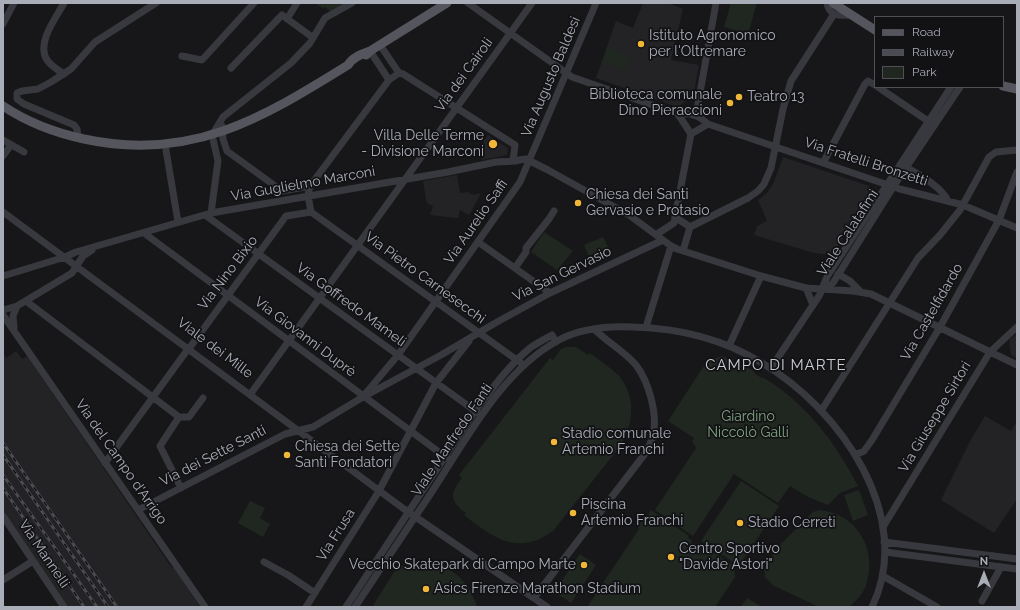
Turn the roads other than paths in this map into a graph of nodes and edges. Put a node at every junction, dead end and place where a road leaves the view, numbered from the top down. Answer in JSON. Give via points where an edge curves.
{"nodes":[{"id":1,"x":14,"y":3,"type":"edge"},
{"id":2,"x":64,"y":3,"type":"edge"},
{"id":3,"x":156,"y":3,"type":"edge"},
{"id":4,"x":254,"y":3,"type":"edge"},
{"id":5,"x":297,"y":3,"type":"edge"},
{"id":6,"x":352,"y":3,"type":"edge"},
{"id":7,"x":447,"y":3,"type":"edge"},
{"id":8,"x":468,"y":3,"type":"edge"},
{"id":9,"x":532,"y":3,"type":"edge"},
{"id":10,"x":596,"y":3,"type":"edge"},
{"id":11,"x":716,"y":3,"type":"edge"},
{"id":12,"x":827,"y":3,"type":"edge"},
{"id":13,"x":833,"y":3,"type":"edge"},
{"id":14,"x":834,"y":14,"type":"junction"},
{"id":15,"x":850,"y":14,"type":"junction"},
{"id":16,"x":287,"y":19,"type":"junction"},
{"id":17,"x":3,"y":24,"type":"edge"},
{"id":18,"x":874,"y":29,"type":"edge"},
{"id":19,"x":510,"y":34,"type":"junction"},
{"id":20,"x":312,"y":37,"type":"junction"},
{"id":21,"x":380,"y":44,"type":"junction"},
{"id":22,"x":370,"y":51,"type":"junction"},
{"id":23,"x":182,"y":56,"type":"dead end"},
{"id":24,"x":231,"y":68,"type":"dead end"},
{"id":25,"x":399,"y":73,"type":"junction"},
{"id":26,"x":566,"y":73,"type":"junction"},
{"id":27,"x":64,"y":74,"type":"junction"},
{"id":28,"x":389,"y":80,"type":"junction"},
{"id":29,"x":874,"y":84,"type":"edge"},
{"id":30,"x":1004,"y":86,"type":"edge"},
{"id":31,"x":879,"y":88,"type":"edge"},
{"id":32,"x":950,"y":88,"type":"edge"},
{"id":33,"x":959,"y":88,"type":"edge"},
{"id":34,"x":1017,"y":89,"type":"edge"},
{"id":35,"x":3,"y":106,"type":"edge"},
{"id":36,"x":456,"y":108,"type":"junction"},
{"id":37,"x":678,"y":114,"type":"junction"},
{"id":38,"x":226,"y":115,"type":"junction"},
{"id":39,"x":696,"y":115,"type":"junction"},
{"id":40,"x":928,"y":121,"type":"junction"},
{"id":41,"x":708,"y":124,"type":"junction"},
{"id":42,"x":222,"y":132,"type":"junction"},
{"id":43,"x":691,"y":134,"type":"junction"},
{"id":44,"x":212,"y":135,"type":"junction"},
{"id":45,"x":78,"y":138,"type":"junction"},
{"id":46,"x":3,"y":140,"type":"edge"},
{"id":47,"x":165,"y":144,"type":"junction"},
{"id":48,"x":11,"y":145,"type":"junction"},
{"id":49,"x":776,"y":146,"type":"junction"},
{"id":50,"x":1017,"y":150,"type":"edge"},
{"id":51,"x":227,"y":151,"type":"junction"},
{"id":52,"x":24,"y":152,"type":"dead end"},
{"id":53,"x":217,"y":154,"type":"junction"},
{"id":54,"x":3,"y":156,"type":"edge"},
{"id":55,"x":530,"y":160,"type":"junction"},
{"id":56,"x":513,"y":161,"type":"junction"},
{"id":57,"x":823,"y":162,"type":"junction"},
{"id":58,"x":417,"y":163,"type":"junction"},
{"id":59,"x":903,"y":166,"type":"junction"},
{"id":60,"x":1017,"y":172,"type":"edge"},
{"id":61,"x":423,"y":176,"type":"junction"},
{"id":62,"x":405,"y":179,"type":"junction"},
{"id":63,"x":392,"y":181,"type":"junction"},
{"id":64,"x":310,"y":186,"type":"junction"},
{"id":65,"x":890,"y":186,"type":"junction"},
{"id":66,"x":282,"y":191,"type":"junction"},
{"id":67,"x":308,"y":195,"type":"junction"},
{"id":68,"x":394,"y":196,"type":"junction"},
{"id":69,"x":284,"y":200,"type":"junction"},
{"id":70,"x":948,"y":201,"type":"junction"},
{"id":71,"x":963,"y":205,"type":"junction"},
{"id":72,"x":3,"y":206,"type":"edge"},
{"id":73,"x":554,"y":211,"type":"dead end"},
{"id":74,"x":3,"y":212,"type":"edge"},
{"id":75,"x":311,"y":212,"type":"junction"},
{"id":76,"x":208,"y":214,"type":"junction"},
{"id":77,"x":675,"y":217,"type":"junction"},
{"id":78,"x":999,"y":220,"type":"junction"},
{"id":79,"x":178,"y":222,"type":"junction"},
{"id":80,"x":690,"y":228,"type":"junction"},
{"id":81,"x":1017,"y":228,"type":"edge"},
{"id":82,"x":144,"y":233,"type":"junction"},
{"id":83,"x":657,"y":234,"type":"junction"},
{"id":84,"x":663,"y":240,"type":"junction"},
{"id":85,"x":478,"y":242,"type":"junction"},
{"id":86,"x":357,"y":245,"type":"junction"},
{"id":87,"x":101,"y":246,"type":"junction"},
{"id":88,"x":671,"y":246,"type":"junction"},
{"id":89,"x":683,"y":251,"type":"junction"},
{"id":90,"x":258,"y":254,"type":"junction"},
{"id":91,"x":67,"y":256,"type":"junction"},
{"id":92,"x":78,"y":264,"type":"junction"},
{"id":93,"x":515,"y":268,"type":"junction"},
{"id":94,"x":838,"y":274,"type":"junction"},
{"id":95,"x":3,"y":276,"type":"edge"},
{"id":96,"x":761,"y":276,"type":"junction"},
{"id":97,"x":806,"y":288,"type":"junction"},
{"id":98,"x":823,"y":290,"type":"junction"},
{"id":99,"x":860,"y":291,"type":"junction"},
{"id":100,"x":550,"y":293,"type":"junction"},
{"id":101,"x":227,"y":296,"type":"junction"},
{"id":102,"x":320,"y":298,"type":"junction"},
{"id":103,"x":26,"y":301,"type":"junction"},
{"id":104,"x":436,"y":301,"type":"junction"},
{"id":105,"x":890,"y":303,"type":"junction"},
{"id":106,"x":813,"y":305,"type":"junction"},
{"id":107,"x":17,"y":306,"type":"junction"},
{"id":108,"x":3,"y":310,"type":"edge"},
{"id":109,"x":3,"y":315,"type":"edge"},
{"id":110,"x":3,"y":321,"type":"edge"},
{"id":111,"x":646,"y":327,"type":"junction"},
{"id":112,"x":940,"y":327,"type":"junction"},
{"id":113,"x":1017,"y":328,"type":"edge"},
{"id":114,"x":594,"y":329,"type":"junction"},
{"id":115,"x":15,"y":332,"type":"junction"},
{"id":116,"x":476,"y":334,"type":"junction"},
{"id":117,"x":289,"y":341,"type":"junction"},
{"id":118,"x":556,"y":342,"type":"junction"},
{"id":119,"x":729,"y":346,"type":"junction"},
{"id":120,"x":189,"y":347,"type":"junction"},
{"id":121,"x":990,"y":352,"type":"junction"},
{"id":122,"x":398,"y":356,"type":"junction"},
{"id":123,"x":517,"y":360,"type":"junction"},
{"id":124,"x":524,"y":365,"type":"junction"},
{"id":125,"x":1017,"y":365,"type":"edge"},
{"id":126,"x":416,"y":368,"type":"junction"},
{"id":127,"x":770,"y":368,"type":"junction"},
{"id":128,"x":436,"y":383,"type":"junction"},
{"id":129,"x":252,"y":392,"type":"junction"},
{"id":130,"x":153,"y":397,"type":"junction"},
{"id":131,"x":363,"y":397,"type":"junction"},
{"id":132,"x":203,"y":398,"type":"dead end"},
{"id":133,"x":821,"y":411,"type":"junction"},
{"id":134,"x":478,"y":414,"type":"junction"},
{"id":135,"x":179,"y":418,"type":"junction"},
{"id":136,"x":282,"y":418,"type":"junction"},
{"id":137,"x":300,"y":430,"type":"junction"},
{"id":138,"x":411,"y":432,"type":"junction"},
{"id":139,"x":280,"y":436,"type":"junction"},
{"id":140,"x":855,"y":455,"type":"junction"},
{"id":141,"x":448,"y":459,"type":"junction"},
{"id":142,"x":105,"y":463,"type":"junction"},
{"id":143,"x":181,"y":488,"type":"junction"},
{"id":144,"x":380,"y":489,"type":"junction"},
{"id":145,"x":138,"y":510,"type":"junction"},
{"id":146,"x":412,"y":515,"type":"junction"},
{"id":147,"x":3,"y":516,"type":"edge"},
{"id":148,"x":883,"y":527,"type":"junction"},
{"id":149,"x":884,"y":542,"type":"junction"},
{"id":150,"x":885,"y":552,"type":"junction"},
{"id":151,"x":1017,"y":559,"type":"edge"},
{"id":152,"x":33,"y":561,"type":"junction"},
{"id":153,"x":264,"y":562,"type":"dead end"},
{"id":154,"x":1001,"y":567,"type":"junction"},
{"id":155,"x":1017,"y":569,"type":"edge"},
{"id":156,"x":883,"y":576,"type":"junction"},
{"id":157,"x":3,"y":580,"type":"edge"},
{"id":158,"x":315,"y":593,"type":"junction"},
{"id":159,"x":534,"y":598,"type":"junction"},
{"id":160,"x":982,"y":601,"type":"dead end"},
{"id":161,"x":64,"y":607,"type":"edge"},
{"id":162,"x":205,"y":607,"type":"edge"},
{"id":163,"x":306,"y":607,"type":"edge"},
{"id":164,"x":346,"y":607,"type":"edge"},
{"id":165,"x":355,"y":607,"type":"edge"},
{"id":166,"x":547,"y":607,"type":"edge"},
{"id":167,"x":872,"y":607,"type":"edge"},
{"id":168,"x":937,"y":607,"type":"edge"}],
"edges":[{"from":1,"to":17,"type":"street"},
{"from":2,"to":27,"type":"street","via":[[43,46],[48,61]]},
{"from":3,"to":27,"type":"street","via":[[90,45]]},
{"from":4,"to":23,"type":"street","via":[[202,60]]},
{"from":5,"to":16,"type":"street"},
{"from":6,"to":20,"type":"street","via":[[323,20]]},
{"from":7,"to":21,"type":"main road"},
{"from":8,"to":19,"type":"street"},
{"from":9,"to":19,"type":"street","name":"Via dei Cairoli"},
{"from":10,"to":26,"type":"street","name":"Via Augusto Baldesi"},
{"from":11,"to":39,"type":"street"},
{"from":12,"to":14,"type":"street","via":[[828,9]]},
{"from":13,"to":15,"type":"main road"},
{"from":14,"to":15,"type":"street"},
{"from":14,"to":49,"type":"street","via":[[791,81]]},
{"from":15,"to":18,"type":"main road"},
{"from":16,"to":20,"type":"street"},
{"from":16,"to":24,"type":"street","via":[[282,15]]},
{"from":19,"to":26,"type":"street"},
{"from":19,"to":36,"type":"street","name":"Via dei Cairoli"},
{"from":20,"to":38,"type":"street","via":[[310,43],[291,63]]},
{"from":21,"to":22,"type":"main road"},
{"from":21,"to":25,"type":"street"},
{"from":22,"to":28,"type":"street"},
{"from":22,"to":42,"type":"main road","via":[[353,64],[276,108]]},
{"from":25,"to":28,"type":"street"},
{"from":25,"to":36,"type":"street"},
{"from":26,"to":37,"type":"street"},
{"from":26,"to":55,"type":"street","name":"Via Augusto Baldesi"},
{"from":27,"to":45,"type":"street","via":[[38,90],[20,91],[17,93],[17,99],[42,113],[74,125]]},
{"from":28,"to":64,"type":"street"},
{"from":29,"to":57,"type":"street","via":[[868,81],[865,84]]},
{"from":30,"to":34,"type":"main road"},
{"from":31,"to":40,"type":"street"},
{"from":32,"to":40,"type":"street","name":"Viale Calatafimi"},
{"from":33,"to":59,"type":"street","name":"Viale Calatafimi"},
{"from":35,"to":45,"type":"main road","via":[[37,124]]},
{"from":36,"to":56,"type":"street","via":[[515,145]]},
{"from":36,"to":58,"type":"street","name":"Via dei Cairoli"},
{"from":37,"to":39,"type":"street"},
{"from":37,"to":43,"type":"street"},
{"from":38,"to":42,"type":"street","via":[[222,122]]},
{"from":38,"to":44,"type":"street"},
{"from":39,"to":41,"type":"street","name":"Via Fratelli Bronzetti"},
{"from":40,"to":59,"type":"street","name":"Viale Calatafimi"},
{"from":41,"to":43,"type":"street"},
{"from":41,"to":49,"type":"street","name":"Via Fratelli Bronzetti"},
{"from":42,"to":44,"type":"main road"},
{"from":42,"to":51,"type":"street"},
{"from":43,"to":77,"type":"street"},
{"from":44,"to":47,"type":"main road"},
{"from":44,"to":53,"type":"street"},
{"from":45,"to":47,"type":"main road","via":[[119,144]]},
{"from":46,"to":48,"type":"street"},
{"from":47,"to":79,"type":"street"},
{"from":48,"to":52,"type":"street"},
{"from":48,"to":54,"type":"street"},
{"from":49,"to":57,"type":"street","name":"Via Fratelli Bronzetti"},
{"from":49,"to":80,"type":"street","via":[[769,175],[758,191]]},
{"from":50,"to":71,"type":"street","via":[[992,154]]},
{"from":51,"to":53,"type":"street"},
{"from":51,"to":66,"type":"street"},
{"from":53,"to":76,"type":"street","via":[[218,161]]},
{"from":55,"to":56,"type":"street","name":"Via Guglielmo Marconi"},
{"from":55,"to":83,"type":"street","via":[[629,215]]},
{"from":55,"to":85,"type":"street","name":"Via Aurelio Saffi","via":[[520,182]]},
{"from":56,"to":61,"type":"street","name":"Via Guglielmo Marconi"},
{"from":57,"to":65,"type":"street","name":"Via Fratelli Bronzetti"},
{"from":58,"to":61,"type":"street"},
{"from":58,"to":62,"type":"street","name":"Via dei Cairoli"},
{"from":59,"to":65,"type":"street","name":"Viale Calatafimi"},
{"from":59,"to":70,"type":"street","name":"Via Fratelli Bronzetti","via":[[939,189]]},
{"from":60,"to":78,"type":"street","name":"Via Castelfidardo"},
{"from":61,"to":62,"type":"street","name":"Via Guglielmo Marconi"},
{"from":62,"to":63,"type":"street","name":"Via Guglielmo Marconi"},
{"from":62,"to":68,"type":"street","name":"Via dei Cairoli"},
{"from":63,"to":67,"type":"street","name":"Via Guglielmo Marconi"},
{"from":63,"to":68,"type":"street"},
{"from":64,"to":66,"type":"street"},
{"from":64,"to":67,"type":"street"},
{"from":65,"to":70,"type":"street","name":"Via Fratelli Bronzetti"},
{"from":65,"to":94,"type":"street","name":"Viale Calatafimi"},
{"from":65,"to":98,"type":"street","name":"Viale Calatafimi","via":[[828,275]]},
{"from":66,"to":69,"type":"street"},
{"from":67,"to":69,"type":"street","name":"Via Guglielmo Marconi"},
{"from":67,"to":75,"type":"street"},
{"from":68,"to":86,"type":"street","name":"Via dei Cairoli"},
{"from":69,"to":76,"type":"street","name":"Via Guglielmo Marconi"},
{"from":70,"to":71,"type":"street","name":"Via Fratelli Bronzetti"},
{"from":71,"to":78,"type":"street","name":"Via Fratelli Bronzetti"},
{"from":71,"to":105,"type":"street","via":[[922,253]]},
{"from":72,"to":91,"type":"street","name":"Viale dei Mille"},
{"from":73,"to":93,"type":"street","via":[[526,248]]},
{"from":74,"to":91,"type":"street","name":"Viale dei Mille"},
{"from":75,"to":86,"type":"street","name":"Via Pietro Carnesecchi"},
{"from":75,"to":90,"type":"street","name":"Via Nino Bixio","via":[[287,216]]},
{"from":76,"to":79,"type":"street","name":"Via Guglielmo Marconi"},
{"from":76,"to":90,"type":"street","name":"Via Goffredo Mameli"},
{"from":77,"to":80,"type":"street"},
{"from":77,"to":83,"type":"street","via":[[674,223]]},
{"from":78,"to":81,"type":"street","name":"Via Fratelli Bronzetti"},
{"from":78,"to":112,"type":"street","name":"Via Castelfidardo"},
{"from":79,"to":82,"type":"street","name":"Via Guglielmo Marconi"},
{"from":80,"to":89,"type":"street"},
{"from":82,"to":87,"type":"street","name":"Via Guglielmo Marconi"},
{"from":82,"to":101,"type":"street","name":"Via Giovanni Duprè"},
{"from":83,"to":84,"type":"street"},
{"from":84,"to":88,"type":"street"},
{"from":84,"to":100,"type":"street","name":"Via San Gervasio"},
{"from":85,"to":93,"type":"street"},
{"from":85,"to":104,"type":"street","name":"Via Aurelio Saffi"},
{"from":86,"to":102,"type":"street","name":"Via dei Cairoli"},
{"from":86,"to":104,"type":"street","name":"Via Pietro Carnesecchi"},
{"from":87,"to":91,"type":"street","name":"Via Guglielmo Marconi"},
{"from":87,"to":92,"type":"street","name":"Via Guglielmo Marconi","via":[[85,254]]},
{"from":88,"to":89,"type":"street"},
{"from":88,"to":111,"type":"street"},
{"from":89,"to":96,"type":"street"},
{"from":90,"to":101,"type":"street","name":"Via Nino Bixio"},
{"from":90,"to":102,"type":"street","name":"Via Goffredo Mameli"},
{"from":91,"to":92,"type":"street","name":"Viale dei Mille"},
{"from":91,"to":95,"type":"street","name":"Via Guglielmo Marconi"},
{"from":92,"to":103,"type":"street","name":"Via Guglielmo Marconi","via":[[72,273]]},
{"from":92,"to":120,"type":"street","name":"Viale dei Mille"},
{"from":93,"to":100,"type":"street"},
{"from":94,"to":98,"type":"street","name":"Viale Calatafimi","via":[[831,285]]},
{"from":94,"to":99,"type":"street"},
{"from":96,"to":97,"type":"street"},
{"from":96,"to":119,"type":"street"},
{"from":97,"to":98,"type":"street"},
{"from":97,"to":106,"type":"street"},
{"from":98,"to":99,"type":"street"},
{"from":98,"to":106,"type":"street","name":"Viale Calatafimi"},
{"from":99,"to":105,"type":"street"},
{"from":100,"to":116,"type":"street","name":"Via San Gervasio"},
{"from":101,"to":117,"type":"street","name":"Via Giovanni Duprè"},
{"from":101,"to":120,"type":"street","name":"Via Nino Bixio"},
{"from":102,"to":117,"type":"street","name":"Via dei Cairoli"},
{"from":102,"to":122,"type":"street","name":"Via Goffredo Mameli"},
{"from":103,"to":107,"type":"street","name":"Via Guglielmo Marconi"},
{"from":103,"to":130,"type":"street"},
{"from":104,"to":116,"type":"street","name":"Via Pietro Carnesecchi"},
{"from":104,"to":122,"type":"street","name":"Via Aurelio Saffi"},
{"from":105,"to":112,"type":"street"},
{"from":105,"to":133,"type":"street"},
{"from":106,"to":127,"type":"street","name":"Viale Calatafimi"},
{"from":107,"to":108,"type":"street","name":"Via Guglielmo Marconi"},
{"from":107,"to":115,"type":"street","via":[[13,316]]},
{"from":109,"to":115,"type":"street","name":"Via del Campo d'Arrigo"},
{"from":110,"to":115,"type":"street","name":"Via del Campo d'Arrigo"},
{"from":111,"to":114,"type":"street","name":"Viale Manfredo Fanti","via":[[618,326]]},
{"from":111,"to":119,"type":"street","name":"Viale Manfredo Fanti","via":[[686,332]]},
{"from":112,"to":121,"type":"street"},
{"from":112,"to":140,"type":"street","name":"Via Castelfidardo","via":[[872,440],[864,451]]},
{"from":113,"to":121,"type":"street","name":"Via Giuseppe Sirtori"},
{"from":114,"to":118,"type":"street","name":"Viale Manfredo Fanti","via":[[572,334]]},
{"from":114,"to":159,"type":"street","via":[[632,362],[643,377],[654,412],[653,435],[644,455]]},
{"from":115,"to":142,"type":"street","name":"Via del Campo d'Arrigo"},
{"from":116,"to":123,"type":"street","name":"Via Pietro Carnesecchi"},
{"from":116,"to":126,"type":"street","name":"Via San Gervasio"},
{"from":116,"to":128,"type":"street","name":"Via San Gervasio"},
{"from":117,"to":129,"type":"street","name":"Via dei Cairoli"},
{"from":117,"to":131,"type":"street","name":"Via Giovanni Duprè"},
{"from":118,"to":123,"type":"street","via":[[552,335],[531,347]]},
{"from":118,"to":124,"type":"street","name":"Viale Manfredo Fanti"},
{"from":119,"to":127,"type":"street","name":"Viale Manfredo Fanti"},
{"from":120,"to":129,"type":"street","name":"Viale dei Mille"},
{"from":120,"to":130,"type":"street","name":"Via Nino Bixio"},
{"from":120,"to":136,"type":"street","name":"Viale dei Mille"},
{"from":121,"to":125,"type":"street"},
{"from":121,"to":148,"type":"street","name":"Via Giuseppe Sirtori"},
{"from":122,"to":126,"type":"street","name":"Via Goffredo Mameli"},
{"from":122,"to":131,"type":"street","name":"Via dei Sette Santi"},
{"from":123,"to":124,"type":"street","name":"Via Pietro Carnesecchi"},
{"from":123,"to":134,"type":"street","via":[[496,383]]},
{"from":124,"to":134,"type":"street","name":"Viale Manfredo Fanti"},
{"from":126,"to":128,"type":"street","name":"Via Goffredo Mameli"},
{"from":126,"to":131,"type":"street","name":"Via dei Sette Santi"},
{"from":127,"to":133,"type":"street","name":"Viale Manfredo Fanti"},
{"from":128,"to":134,"type":"street","name":"Via Goffredo Mameli"},
{"from":128,"to":138,"type":"street","name":"Via Frusa"},
{"from":129,"to":137,"type":"street","name":"Viale dei Mille"},
{"from":130,"to":135,"type":"street"},
{"from":130,"to":142,"type":"street","name":"Via Nino Bixio"},
{"from":131,"to":137,"type":"street","name":"Via dei Sette Santi","via":[[313,427]]},
{"from":131,"to":138,"type":"street","name":"Via Giovanni Duprè"},
{"from":132,"to":135,"type":"street","via":[[189,417]]},
{"from":133,"to":140,"type":"street","name":"Viale Manfredo Fanti","via":[[839,431]]},
{"from":134,"to":141,"type":"street","name":"Viale Manfredo Fanti"},
{"from":135,"to":143,"type":"street","via":[[160,446]]},
{"from":136,"to":137,"type":"street","name":"Viale dei Mille"},
{"from":136,"to":139,"type":"street","name":"Via dei Sette Santi","via":[[284,430]]},
{"from":137,"to":139,"type":"street","name":"Via dei Sette Santi"},
{"from":137,"to":144,"type":"street","name":"Viale dei Mille"},
{"from":138,"to":141,"type":"street","name":"Via Giovanni Duprè"},
{"from":138,"to":144,"type":"street","name":"Via Frusa"},
{"from":139,"to":143,"type":"street","name":"Via dei Sette Santi"},
{"from":140,"to":148,"type":"street","name":"Viale Manfredo Fanti","via":[[874,494]]},
{"from":141,"to":146,"type":"street","name":"Viale Manfredo Fanti"},
{"from":142,"to":145,"type":"street","name":"Via del Campo d'Arrigo"},
{"from":143,"to":145,"type":"street","name":"Via dei Sette Santi"},
{"from":144,"to":146,"type":"street","name":"Viale dei Mille","via":[[405,506]]},
{"from":144,"to":158,"type":"street","name":"Via Frusa"},
{"from":145,"to":162,"type":"street","name":"Via del Campo d'Arrigo"},
{"from":146,"to":159,"type":"street","name":"Viale dei Mille"},
{"from":146,"to":164,"type":"street"},
{"from":146,"to":165,"type":"street","name":"Viale Manfredo Fanti"},
{"from":147,"to":152,"type":"street","name":"Via Mannelli"},
{"from":148,"to":149,"type":"street","name":"Viale Manfredo Fanti"},
{"from":149,"to":150,"type":"street","name":"Viale Manfredo Fanti"},
{"from":149,"to":151,"type":"street"},
{"from":150,"to":154,"type":"street"},
{"from":150,"to":156,"type":"street","name":"Viale Manfredo Fanti"},
{"from":152,"to":157,"type":"street"},
{"from":152,"to":161,"type":"street","name":"Via Mannelli"},
{"from":153,"to":158,"type":"street"},
{"from":154,"to":155,"type":"street"},
{"from":154,"to":160,"type":"street"},
{"from":156,"to":167,"type":"street","name":"Viale Manfredo Fanti"},
{"from":156,"to":168,"type":"street"},
{"from":158,"to":163,"type":"street","name":"Via Frusa"},
{"from":159,"to":166,"type":"street","name":"Viale dei Mille"}]}
